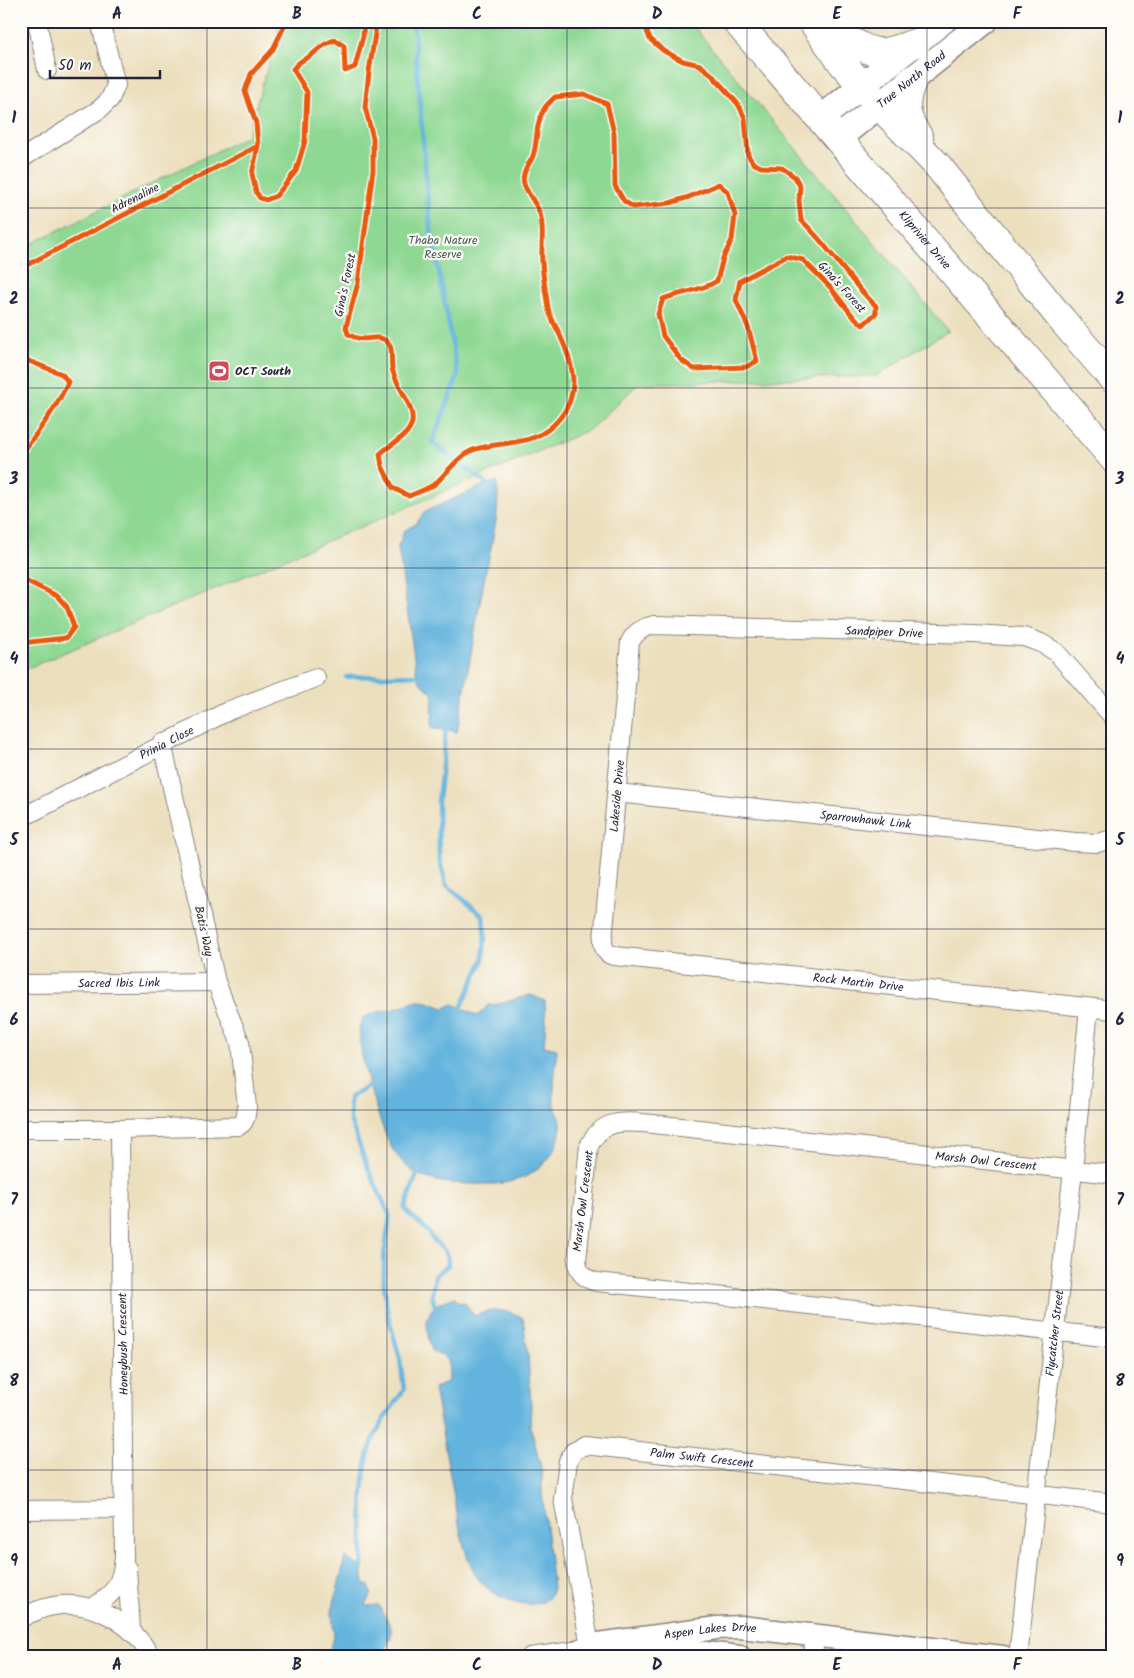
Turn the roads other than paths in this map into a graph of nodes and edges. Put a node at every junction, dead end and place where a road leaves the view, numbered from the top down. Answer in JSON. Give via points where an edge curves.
{"nodes":[{"id":1,"x":37,"y":21,"type":"edge"},
{"id":2,"x":100,"y":21,"type":"edge"},
{"id":3,"x":736,"y":21,"type":"edge"},
{"id":4,"x":812,"y":21,"type":"edge"},
{"id":5,"x":823,"y":21,"type":"edge"},
{"id":6,"x":944,"y":21,"type":"edge"},
{"id":7,"x":986,"y":21,"type":"edge"},
{"id":8,"x":916,"y":44,"type":"junction"},
{"id":9,"x":47,"y":70,"type":"dead end"},
{"id":10,"x":912,"y":79,"type":"junction"},
{"id":11,"x":871,"y":96,"type":"junction"},
{"id":12,"x":829,"y":129,"type":"junction"},
{"id":13,"x":21,"y":159,"type":"edge"},
{"id":14,"x":937,"y":165,"type":"junction"},
{"id":15,"x":1113,"y":379,"type":"edge"},
{"id":16,"x":1113,"y":458,"type":"edge"},
{"id":17,"x":630,"y":642,"type":"joint"},
{"id":18,"x":316,"y":678,"type":"dead end"},
{"id":19,"x":1113,"y":717,"type":"edge"},
{"id":20,"x":162,"y":743,"type":"junction"},
{"id":21,"x":617,"y":793,"type":"junction"},
{"id":22,"x":21,"y":818,"type":"edge"},
{"id":23,"x":1113,"y":839,"type":"edge"},
{"id":24,"x":605,"y":950,"type":"joint"},
{"id":25,"x":216,"y":982,"type":"junction"},
{"id":26,"x":21,"y":984,"type":"edge"},
{"id":27,"x":1089,"y":1008,"type":"junction"},
{"id":28,"x":1113,"y":1010,"type":"edge"},
{"id":29,"x":21,"y":1129,"type":"edge"},
{"id":30,"x":120,"y":1129,"type":"junction"},
{"id":31,"x":1073,"y":1170,"type":"junction"},
{"id":32,"x":1113,"y":1174,"type":"edge"},
{"id":33,"x":1054,"y":1332,"type":"junction"},
{"id":34,"x":1113,"y":1338,"type":"edge"},
{"id":35,"x":1036,"y":1494,"type":"junction"},
{"id":36,"x":1113,"y":1503,"type":"edge"},
{"id":37,"x":124,"y":1509,"type":"junction"},
{"id":38,"x":21,"y":1510,"type":"edge"},
{"id":39,"x":124,"y":1558,"type":"junction"},
{"id":40,"x":92,"y":1608,"type":"junction"},
{"id":41,"x":21,"y":1618,"type":"edge"},
{"id":42,"x":130,"y":1629,"type":"junction"},
{"id":43,"x":814,"y":1635,"type":"junction"},
{"id":44,"x":587,"y":1649,"type":"junction"},
{"id":45,"x":151,"y":1657,"type":"edge"},
{"id":46,"x":530,"y":1657,"type":"edge"},
{"id":47,"x":740,"y":1657,"type":"edge"},
{"id":48,"x":813,"y":1657,"type":"edge"},
{"id":49,"x":1003,"y":1657,"type":"edge"},
{"id":50,"x":1018,"y":1657,"type":"edge"}],
"edges":[{"from":1,"to":9,"type":"street"},
{"from":2,"to":13,"type":"street","via":[[116,85],[110,99],[100,109]]},
{"from":3,"to":12,"type":"main road","name":"Kliprivier Drive"},
{"from":4,"to":11,"type":"main road"},
{"from":5,"to":8,"type":"main road","via":[[872,52],[888,52]]},
{"from":6,"to":8,"type":"main road","name":"True North Road"},
{"from":7,"to":10,"type":"main road","name":"True North Road"},
{"from":8,"to":11,"type":"main road","name":"True North Road"},
{"from":10,"to":11,"type":"main road","name":"True North Road"},
{"from":10,"to":14,"type":"main road","via":[[906,98],[907,114]]},
{"from":11,"to":12,"type":"main road","name":"True North Road"},
{"from":11,"to":14,"type":"main road"},
{"from":12,"to":16,"type":"main road","name":"Kliprivier Drive"},
{"from":14,"to":15,"type":"main road"},
{"from":17,"to":19,"type":"street","name":"Sandpiper Drive","via":[[642,628],[654,625],[1024,637],[1056,652]]},
{"from":17,"to":21,"type":"street","name":"Lakeside Drive"},
{"from":18,"to":20,"type":"street","name":"Prinia Close","via":[[230,710]]},
{"from":20,"to":22,"type":"street","name":"Prinia Close"},
{"from":20,"to":25,"type":"street","name":"Batis Way"},
{"from":21,"to":23,"type":"street","name":"Sparrowhawk Link","via":[[1076,842],[1097,843]]},
{"from":21,"to":24,"type":"street","name":"Lakeside Drive","via":[[603,940]]},
{"from":24,"to":27,"type":"street","name":"Rock Martin Drive","via":[[611,956]]},
{"from":25,"to":26,"type":"street","name":"Sacred Ibis Link"},
{"from":25,"to":30,"type":"street","name":"Batis Way","via":[[240,1042],[247,1107],[243,1124]]},
{"from":27,"to":28,"type":"street","name":"Rock Martin Drive"},
{"from":27,"to":31,"type":"street","name":"Flycatcher Street"},
{"from":29,"to":30,"type":"street"},
{"from":30,"to":37,"type":"street","name":"Honeybush Crescent"},
{"from":31,"to":32,"type":"street"},
{"from":31,"to":33,"type":"street","name":"Flycatcher Street"},
{"from":31,"to":33,"type":"street","name":"Marsh Owl Crescent","via":[[628,1122],[612,1124],[597,1133],[587,1155],[577,1260],[581,1274],[588,1280]]},
{"from":33,"to":34,"type":"street"},
{"from":33,"to":35,"type":"street","name":"Flycatcher Street"},
{"from":35,"to":36,"type":"street"},
{"from":35,"to":44,"type":"street","name":"Palm Swift Crescent","via":[[584,1445],[573,1452],[568,1461],[563,1500]]},
{"from":35,"to":50,"type":"street","name":"Flycatcher Street"},
{"from":37,"to":38,"type":"street"},
{"from":37,"to":39,"type":"street","name":"Honeybush Crescent"},
{"from":39,"to":40,"type":"street","name":"Honeybush Crescent","via":[[117,1587]]},
{"from":39,"to":42,"type":"street","name":"Honeybush Crescent"},
{"from":40,"to":41,"type":"street","via":[[66,1605],[40,1609]]},
{"from":40,"to":42,"type":"street","via":[[113,1616]]},
{"from":42,"to":45,"type":"street"},
{"from":43,"to":44,"type":"street","name":"Aspen Lakes Drive","via":[[717,1628]]},
{"from":43,"to":48,"type":"street"},
{"from":43,"to":49,"type":"street","name":"Aspen Lakes Drive"},
{"from":44,"to":46,"type":"street"},
{"from":44,"to":47,"type":"street","name":"Aspen Lakes Drive","via":[[651,1649]]}]}
